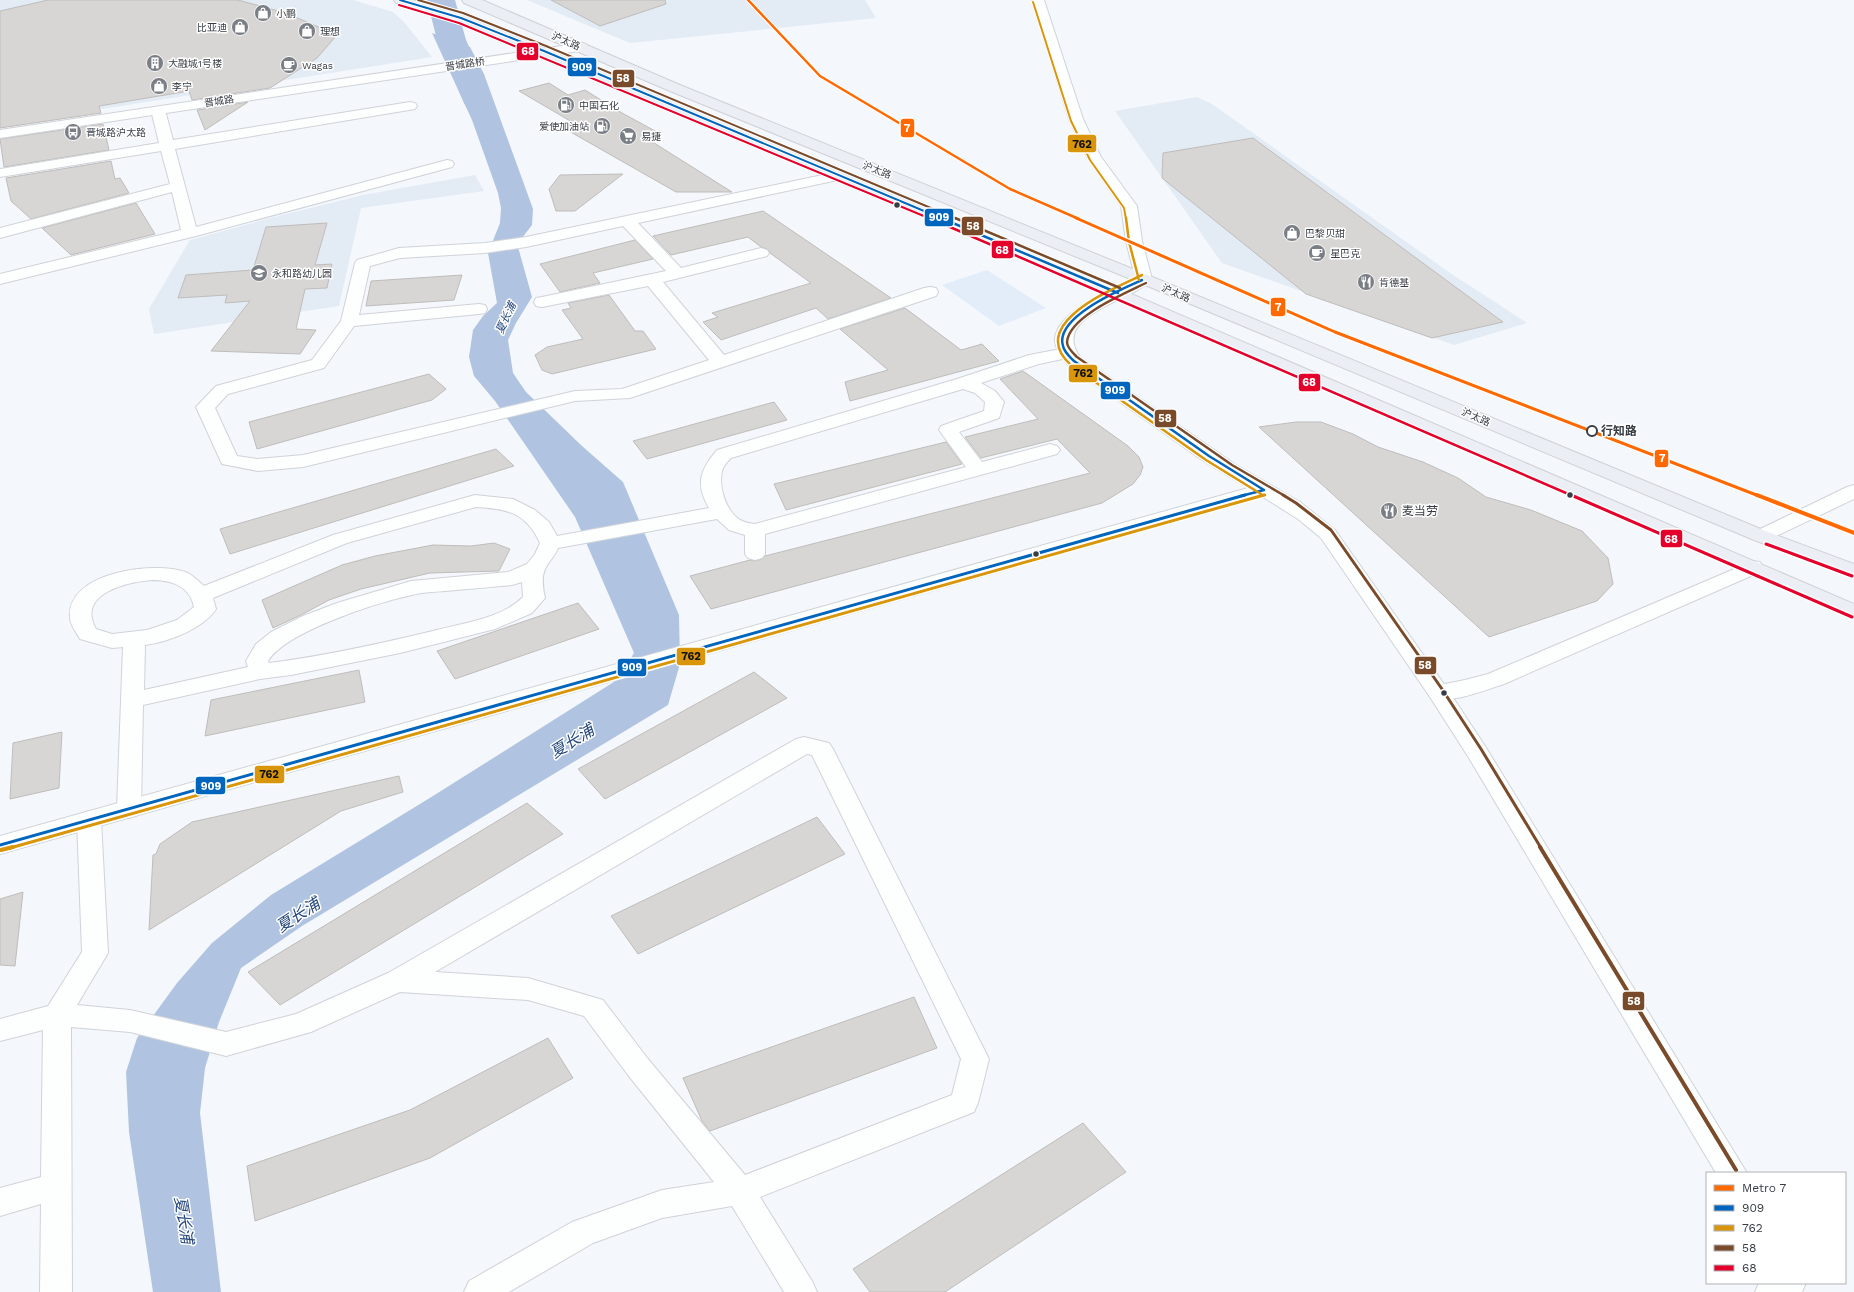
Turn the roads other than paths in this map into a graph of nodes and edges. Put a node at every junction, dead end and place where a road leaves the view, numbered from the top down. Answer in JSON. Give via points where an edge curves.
{"nodes":[{"id":1,"x":400,"y":0,"type":"edge"},
{"id":2,"x":1038,"y":0,"type":"edge"},
{"id":3,"x":474,"y":1,"type":"edge"},
{"id":4,"x":581,"y":47,"type":"junction"},
{"id":5,"x":544,"y":51,"type":"junction"},
{"id":6,"x":438,"y":68,"type":"joint"},
{"id":7,"x":410,"y":106,"type":"dead end"},
{"id":8,"x":158,"y":110,"type":"junction"},
{"id":9,"x":0,"y":134,"type":"edge"},
{"id":10,"x":167,"y":145,"type":"junction"},
{"id":11,"x":447,"y":164,"type":"dead end"},
{"id":12,"x":0,"y":173,"type":"edge"},
{"id":13,"x":842,"y":175,"type":"junction"},
{"id":14,"x":178,"y":186,"type":"junction"},
{"id":15,"x":627,"y":221,"type":"junction"},
{"id":16,"x":0,"y":233,"type":"edge"},
{"id":17,"x":190,"y":233,"type":"junction"},
{"id":18,"x":761,"y":253,"type":"dead end"},
{"id":19,"x":677,"y":273,"type":"junction"},
{"id":20,"x":0,"y":279,"type":"edge"},
{"id":21,"x":1144,"y":279,"type":"junction"},
{"id":22,"x":652,"y":280,"type":"junction"},
{"id":23,"x":930,"y":292,"type":"dead end"},
{"id":24,"x":1118,"y":293,"type":"junction"},
{"id":25,"x":542,"y":302,"type":"dead end"},
{"id":26,"x":479,"y":309,"type":"dead end"},
{"id":27,"x":349,"y":321,"type":"junction"},
{"id":28,"x":1066,"y":353,"type":"junction"},
{"id":29,"x":720,"y":362,"type":"junction"},
{"id":30,"x":963,"y":383,"type":"junction"},
{"id":31,"x":1050,"y":450,"type":"dead end"},
{"id":32,"x":978,"y":470,"type":"junction"},
{"id":33,"x":1264,"y":490,"type":"junction"},
{"id":34,"x":1854,"y":491,"type":"edge"},
{"id":35,"x":722,"y":512,"type":"junction"},
{"id":36,"x":755,"y":530,"type":"junction"},
{"id":37,"x":1761,"y":536,"type":"junction"},
{"id":38,"x":561,"y":541,"type":"junction"},
{"id":39,"x":755,"y":554,"type":"dead end"},
{"id":40,"x":1753,"y":567,"type":"junction"},
{"id":41,"x":534,"y":569,"type":"junction"},
{"id":42,"x":1854,"y":571,"type":"edge"},
{"id":43,"x":202,"y":595,"type":"junction"},
{"id":44,"x":1854,"y":612,"type":"edge"},
{"id":45,"x":134,"y":639,"type":"junction"},
{"id":46,"x":260,"y":672,"type":"junction"},
{"id":47,"x":1438,"y":692,"type":"junction"},
{"id":48,"x":132,"y":700,"type":"junction"},
{"id":49,"x":129,"y":809,"type":"junction"},
{"id":50,"x":89,"y":820,"type":"junction"},
{"id":51,"x":0,"y":846,"type":"edge"},
{"id":52,"x":398,"y":981,"type":"junction"},
{"id":53,"x":57,"y":1015,"type":"junction"},
{"id":54,"x":0,"y":1030,"type":"edge"},
{"id":55,"x":1731,"y":1172,"type":"edge"},
{"id":56,"x":56,"y":1186,"type":"junction"},
{"id":57,"x":740,"y":1191,"type":"junction"},
{"id":58,"x":0,"y":1202,"type":"edge"},
{"id":59,"x":1788,"y":1284,"type":"edge"},
{"id":60,"x":56,"y":1292,"type":"edge"},
{"id":61,"x":480,"y":1292,"type":"edge"},
{"id":62,"x":802,"y":1292,"type":"edge"},
{"id":63,"x":1771,"y":1292,"type":"edge"}],
"edges":[{"from":1,"to":5,"type":"main road","name":"沪太路","via":[[461,18]]},
{"from":2,"to":21,"type":"street","via":[[1076,119],[1094,157],[1129,206],[1134,241]]},
{"from":3,"to":4,"type":"main road","name":"沪太路"},
{"from":4,"to":5,"type":"street"},
{"from":4,"to":21,"type":"main road","name":"沪太路","via":[[675,88]]},
{"from":5,"to":6,"type":"street","name":"晋城路桥"},
{"from":5,"to":13,"type":"main road","name":"沪太路"},
{"from":6,"to":8,"type":"street","name":"晋城路"},
{"from":7,"to":10,"type":"street"},
{"from":8,"to":9,"type":"street","name":"晋城路"},
{"from":8,"to":10,"type":"street"},
{"from":10,"to":12,"type":"street"},
{"from":10,"to":14,"type":"street"},
{"from":11,"to":17,"type":"street"},
{"from":13,"to":15,"type":"street"},
{"from":13,"to":24,"type":"main road","name":"沪太路"},
{"from":14,"to":16,"type":"street"},
{"from":14,"to":17,"type":"street"},
{"from":15,"to":19,"type":"street"},
{"from":15,"to":27,"type":"street","via":[[526,242],[485,248],[399,253],[363,263]]},
{"from":17,"to":20,"type":"street"},
{"from":18,"to":19,"type":"street"},
{"from":19,"to":22,"type":"street"},
{"from":21,"to":24,"type":"street"},
{"from":21,"to":37,"type":"main road","name":"沪太路"},
{"from":22,"to":25,"type":"street"},
{"from":22,"to":29,"type":"street"},
{"from":23,"to":29,"type":"street"},
{"from":24,"to":28,"type":"street","via":[[1071,322],[1063,333],[1062,343]]},
{"from":24,"to":40,"type":"main road","name":"沪太路"},
{"from":26,"to":27,"type":"street"},
{"from":27,"to":29,"type":"street","via":[[318,364],[222,390],[206,407],[229,460],[258,465],[303,461],[575,396],[624,394]]},
{"from":28,"to":30,"type":"street","via":[[1035,359]]},
{"from":28,"to":33,"type":"street","via":[[1209,456]]},
{"from":30,"to":32,"type":"street","via":[[990,393],[996,402],[992,414],[948,430]]},
{"from":30,"to":35,"type":"street","via":[[724,454],[715,465],[711,478],[715,500]]},
{"from":31,"to":32,"type":"street"},
{"from":32,"to":36,"type":"street"},
{"from":33,"to":47,"type":"street","via":[[1293,505],[1328,534]]},
{"from":33,"to":49,"type":"street"},
{"from":34,"to":37,"type":"street"},
{"from":35,"to":36,"type":"street","via":[[734,526]]},
{"from":35,"to":38,"type":"street"},
{"from":36,"to":39,"type":"street"},
{"from":37,"to":42,"type":"main road","name":"沪太路"},
{"from":38,"to":41,"type":"street"},
{"from":38,"to":43,"type":"street","via":[[528,514],[506,503],[475,501],[340,538]]},
{"from":40,"to":44,"type":"main road","name":"沪太路"},
{"from":40,"to":47,"type":"street","via":[[1496,680]]},
{"from":41,"to":46,"type":"street","via":[[512,578],[411,588],[311,620],[279,636],[264,649],[257,662]]},
{"from":41,"to":46,"type":"street","via":[[534,598],[524,608],[495,622],[400,646]]},
{"from":43,"to":45,"type":"street","via":[[205,609],[185,625],[149,638]]},
{"from":43,"to":45,"type":"street","via":[[178,576],[158,573],[131,575],[106,583],[88,597],[81,610],[81,622],[88,634],[112,641]]},
{"from":45,"to":48,"type":"street"},
{"from":46,"to":48,"type":"street"},
{"from":47,"to":55,"type":"street"},
{"from":48,"to":49,"type":"street"},
{"from":49,"to":50,"type":"street"},
{"from":50,"to":51,"type":"street"},
{"from":50,"to":53,"type":"street","via":[[95,953]]},
{"from":52,"to":53,"type":"street","via":[[301,1024],[226,1044],[130,1021]]},
{"from":52,"to":57,"type":"street","via":[[528,989],[593,1008]]},
{"from":52,"to":57,"type":"street","via":[[804,745],[821,749],[975,1059],[964,1103]]},
{"from":53,"to":54,"type":"street"},
{"from":53,"to":56,"type":"street"},
{"from":56,"to":58,"type":"street"},
{"from":56,"to":60,"type":"street"},
{"from":57,"to":61,"type":"street","via":[[662,1204],[583,1232]]},
{"from":57,"to":62,"type":"street"},
{"from":59,"to":63,"type":"street"}]}
